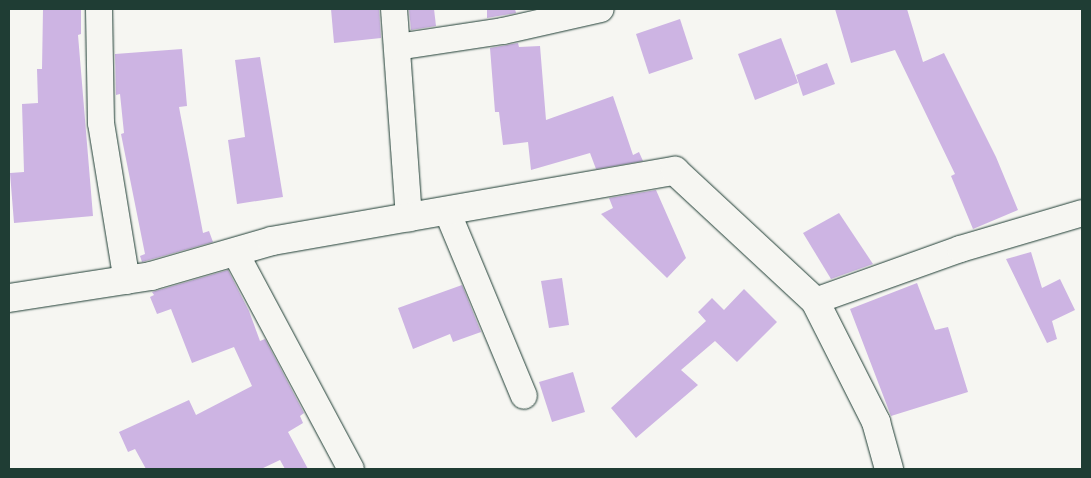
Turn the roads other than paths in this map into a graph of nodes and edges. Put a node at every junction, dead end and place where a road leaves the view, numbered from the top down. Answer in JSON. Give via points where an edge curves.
{"nodes":[{"id":1,"x":99,"y":9,"type":"edge"},
{"id":2,"x":394,"y":9,"type":"edge"},
{"id":3,"x":601,"y":9,"type":"edge"},
{"id":4,"x":397,"y":47,"type":"junction"},
{"id":5,"x":447,"y":211,"type":"junction"},
{"id":6,"x":1082,"y":213,"type":"edge"},
{"id":7,"x":408,"y":218,"type":"junction"},
{"id":8,"x":235,"y":252,"type":"junction"},
{"id":9,"x":127,"y":280,"type":"junction"},
{"id":10,"x":9,"y":298,"type":"edge"},
{"id":11,"x":815,"y":301,"type":"junction"},
{"id":12,"x":524,"y":396,"type":"dead end"},
{"id":13,"x":351,"y":469,"type":"edge"},
{"id":14,"x":889,"y":469,"type":"edge"}],
"edges":[{"from":1,"to":9,"type":"street","via":[[101,123]]},
{"from":2,"to":4,"type":"street"},
{"from":3,"to":4,"type":"street","via":[[503,31]]},
{"from":4,"to":7,"type":"street"},
{"from":5,"to":7,"type":"street"},
{"from":5,"to":11,"type":"street","via":[[675,171]]},
{"from":5,"to":12,"type":"street"},
{"from":6,"to":11,"type":"street","via":[[960,249]]},
{"from":7,"to":8,"type":"street","via":[[272,241]]},
{"from":8,"to":9,"type":"street"},
{"from":8,"to":13,"type":"street"},
{"from":9,"to":10,"type":"street"},
{"from":11,"to":14,"type":"street","via":[[876,422]]}]}
